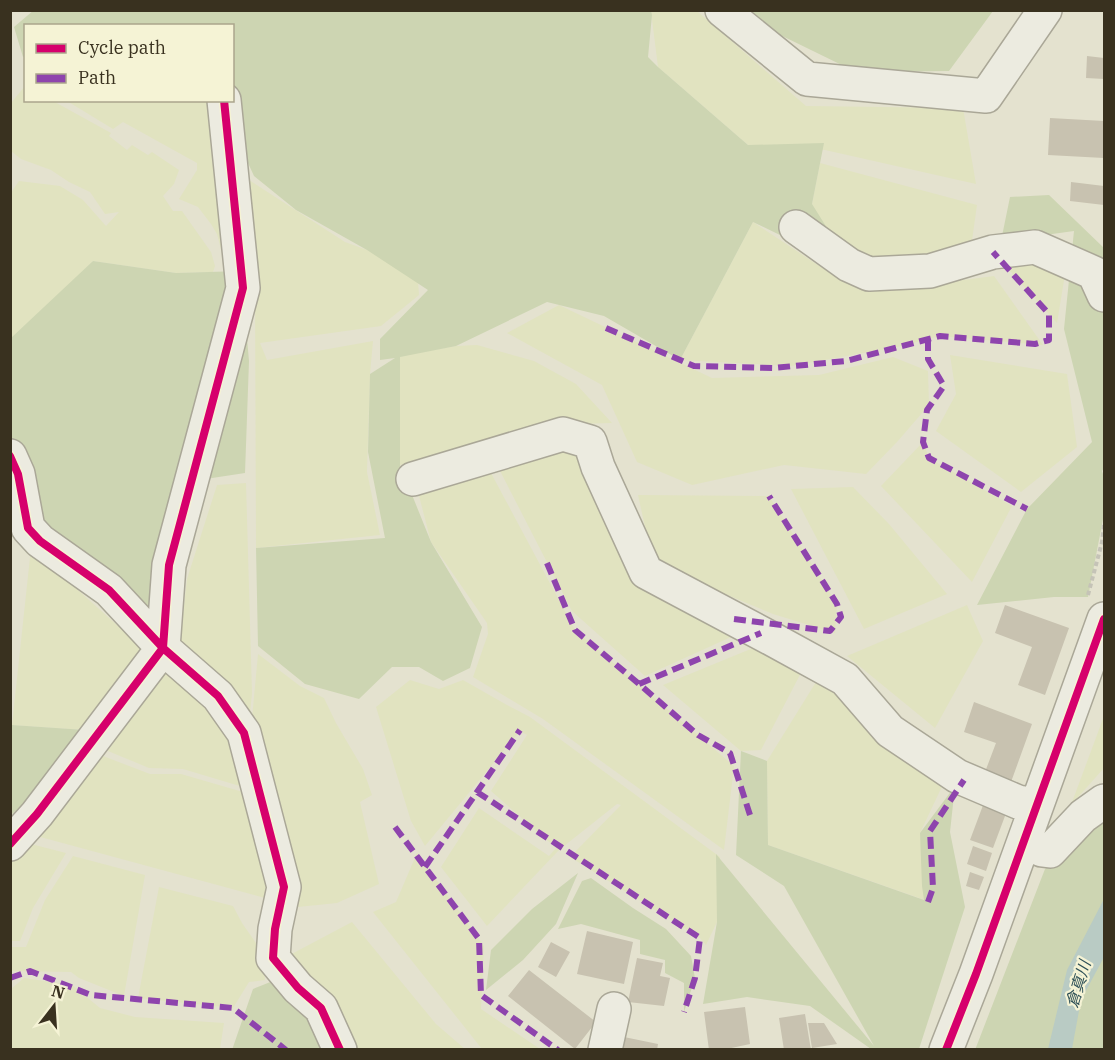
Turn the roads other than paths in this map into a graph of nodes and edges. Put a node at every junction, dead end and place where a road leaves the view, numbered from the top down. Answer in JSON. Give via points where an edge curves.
{"nodes":[{"id":1,"x":722,"y":10,"type":"edge"},
{"id":2,"x":1045,"y":10,"type":"edge"},
{"id":3,"x":224,"y":102,"type":"edge"},
{"id":4,"x":796,"y":227,"type":"dead end"},
{"id":5,"x":1104,"y":295,"type":"edge"},
{"id":6,"x":10,"y":456,"type":"edge"},
{"id":7,"x":413,"y":479,"type":"dead end"},
{"id":8,"x":1104,"y":619,"type":"edge"},
{"id":9,"x":163,"y":648,"type":"junction"},
{"id":10,"x":1104,"y":801,"type":"edge"},
{"id":11,"x":1037,"y":805,"type":"junction"},
{"id":12,"x":1024,"y":842,"type":"junction"},
{"id":13,"x":10,"y":844,"type":"edge"},
{"id":14,"x":614,"y":1010,"type":"dead end"},
{"id":15,"x":340,"y":1050,"type":"edge"},
{"id":16,"x":605,"y":1050,"type":"edge"},
{"id":17,"x":946,"y":1050,"type":"edge"}],
"edges":[{"from":1,"to":2,"type":"street","via":[[807,79],[986,96]]},
{"from":3,"to":9,"type":"street","via":[[243,288],[169,566]]},
{"from":4,"to":5,"type":"street","via":[[849,265],[869,274],[930,271],[993,252],[1035,247],[1094,273]]},
{"from":6,"to":9,"type":"street","via":[[18,474],[28,528],[40,541],[109,590]]},
{"from":7,"to":11,"type":"street","via":[[563,434],[590,442],[646,572],[845,679],[890,731],[957,776],[1018,802]]},
{"from":8,"to":11,"type":"street"},
{"from":9,"to":13,"type":"street"},
{"from":9,"to":15,"type":"street","via":[[218,696],[244,733],[284,887],[273,958],[321,1008]]},
{"from":10,"to":12,"type":"street","via":[[1083,816],[1050,851]]},
{"from":11,"to":12,"type":"street"},
{"from":12,"to":17,"type":"street"},
{"from":14,"to":16,"type":"street"}]}
